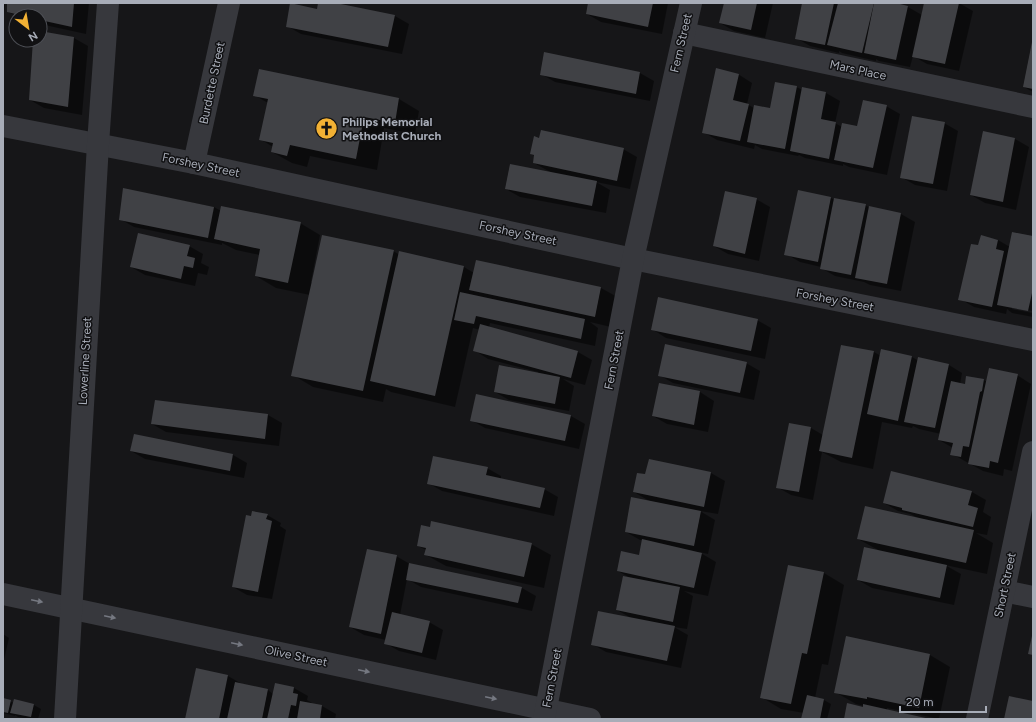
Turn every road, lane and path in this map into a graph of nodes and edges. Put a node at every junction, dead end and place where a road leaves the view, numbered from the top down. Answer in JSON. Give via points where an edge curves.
{"nodes":[{"id":1,"x":108,"y":3,"type":"edge"},
{"id":2,"x":229,"y":3,"type":"edge"},
{"id":3,"x":691,"y":3,"type":"edge"},
{"id":4,"x":684,"y":33,"type":"junction"},
{"id":5,"x":1033,"y":107,"type":"edge"},
{"id":6,"x":3,"y":126,"type":"edge"},
{"id":7,"x":98,"y":144,"type":"junction"},
{"id":8,"x":194,"y":163,"type":"junction"},
{"id":9,"x":633,"y":259,"type":"junction"},
{"id":10,"x":1033,"y":340,"type":"edge"},
{"id":11,"x":1033,"y":452,"type":"edge"},
{"id":12,"x":1004,"y":591,"type":"junction"},
{"id":13,"x":3,"y":594,"type":"edge"},
{"id":14,"x":1033,"y":597,"type":"edge"},
{"id":15,"x":71,"y":608,"type":"junction"},
{"id":16,"x":545,"y":714,"type":"edge"},
{"id":17,"x":65,"y":719,"type":"edge"},
{"id":18,"x":590,"y":719,"type":"edge"},
{"id":19,"x":977,"y":719,"type":"edge"}],
"edges":[{"from":1,"to":7,"type":"street","name":"Lowerline Street"},
{"from":2,"to":8,"type":"street","name":"Burdette Street"},
{"from":3,"to":4,"type":"street","name":"Fern Street"},
{"from":4,"to":5,"type":"street","name":"Mars Place"},
{"from":4,"to":9,"type":"street","name":"Fern Street"},
{"from":6,"to":7,"type":"street","name":"Forshey Street"},
{"from":7,"to":8,"type":"street","name":"Forshey Street"},
{"from":7,"to":15,"type":"street","name":"Lowerline Street"},
{"from":8,"to":9,"type":"street","name":"Forshey Street"},
{"from":9,"to":10,"type":"street","name":"Forshey Street"},
{"from":9,"to":16,"type":"street","name":"Fern Street"},
{"from":11,"to":12,"type":"street","name":"Short Street"},
{"from":12,"to":14,"type":"street"},
{"from":12,"to":19,"type":"street","name":"Short Street"},
{"from":13,"to":15,"type":"street","name":"Olive Street","one_way":true},
{"from":15,"to":16,"type":"street","name":"Olive Street","one_way":true},
{"from":15,"to":17,"type":"street","name":"Lowerline Street"},
{"from":16,"to":18,"type":"street","name":"Olive Street"}]}
